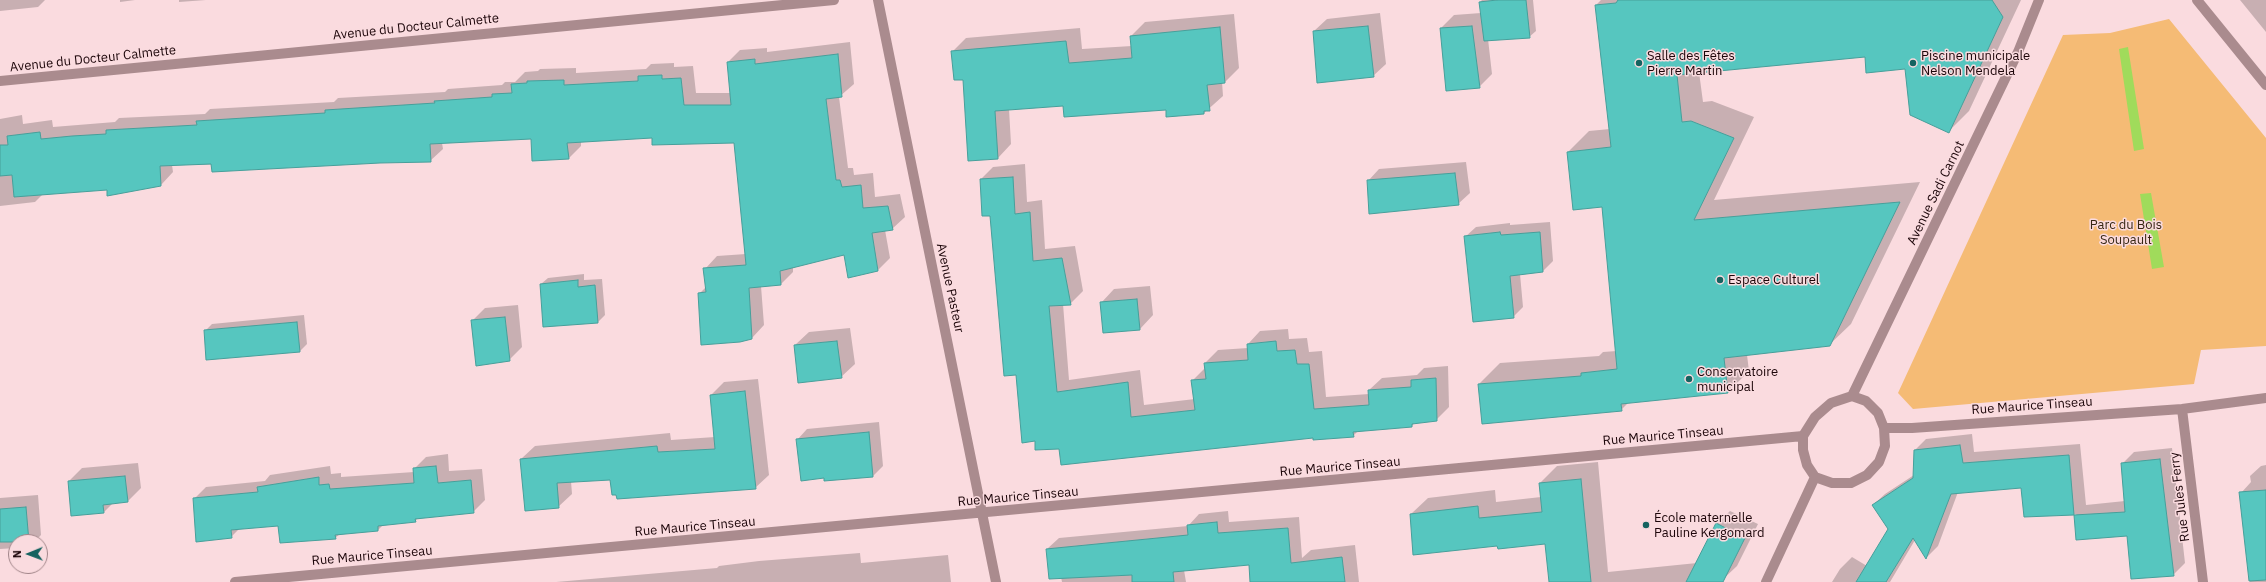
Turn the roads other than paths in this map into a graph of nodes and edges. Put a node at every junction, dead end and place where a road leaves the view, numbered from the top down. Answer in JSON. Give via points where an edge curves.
{"nodes":[{"id":1,"x":834,"y":0,"type":"edge"},
{"id":2,"x":878,"y":0,"type":"edge"},
{"id":3,"x":2039,"y":0,"type":"edge"},
{"id":4,"x":2197,"y":0,"type":"edge"},
{"id":5,"x":0,"y":81,"type":"edge"},
{"id":6,"x":2266,"y":85,"type":"edge"},
{"id":7,"x":1852,"y":396,"type":"junction"},
{"id":8,"x":2266,"y":398,"type":"edge"},
{"id":9,"x":2182,"y":409,"type":"junction"},
{"id":10,"x":1884,"y":428,"type":"junction"},
{"id":11,"x":1803,"y":436,"type":"junction"},
{"id":12,"x":1815,"y":477,"type":"junction"},
{"id":13,"x":983,"y":514,"type":"junction"},
{"id":14,"x":235,"y":582,"type":"edge"},
{"id":15,"x":996,"y":582,"type":"edge"},
{"id":16,"x":1766,"y":582,"type":"edge"},
{"id":17,"x":2203,"y":582,"type":"edge"}],
"edges":[{"from":1,"to":5,"type":"street","name":"Avenue du Docteur Calmette"},
{"from":2,"to":13,"type":"street","name":"Avenue Pasteur"},
{"from":3,"to":7,"type":"street","name":"Avenue Sadi Carnot","via":[[2014,59]]},
{"from":4,"to":6,"type":"street"},
{"from":7,"to":10,"type":"street","via":[[1866,401],[1878,413]]},
{"from":7,"to":11,"type":"street","via":[[1831,403],[1814,417]]},
{"from":8,"to":9,"type":"street","name":"Rue Maurice Tinseau"},
{"from":9,"to":10,"type":"street","name":"Rue Maurice Tinseau"},
{"from":9,"to":17,"type":"street","name":"Rue Jules Ferry"},
{"from":10,"to":12,"type":"street","via":[[1885,446],[1879,462],[1867,476],[1850,483],[1832,483]]},
{"from":11,"to":12,"type":"street","via":[[1807,465]]},
{"from":11,"to":13,"type":"street","name":"Rue Maurice Tinseau"},
{"from":12,"to":16,"type":"street"},
{"from":13,"to":14,"type":"street","name":"Rue Maurice Tinseau"},
{"from":13,"to":15,"type":"street","name":"Avenue Pasteur"}]}
